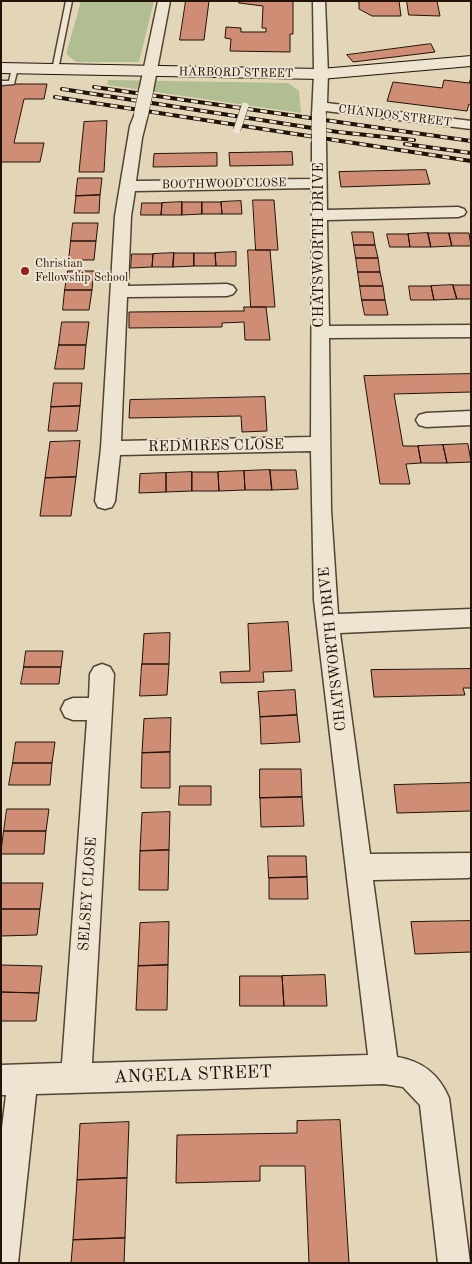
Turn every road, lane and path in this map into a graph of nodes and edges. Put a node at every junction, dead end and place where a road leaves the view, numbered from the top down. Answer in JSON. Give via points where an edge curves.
{"nodes":[{"id":1,"x":69,"y":1,"type":"edge"},
{"id":2,"x":164,"y":1,"type":"edge"},
{"id":3,"x":319,"y":1,"type":"edge"},
{"id":4,"x":471,"y":61,"type":"edge"},
{"id":5,"x":55,"y":70,"type":"junction"},
{"id":6,"x":150,"y":72,"type":"junction"},
{"id":7,"x":321,"y":74,"type":"junction"},
{"id":8,"x":12,"y":75,"type":"edge"},
{"id":9,"x":1,"y":83,"type":"edge"},
{"id":10,"x":245,"y":106,"type":"dead end"},
{"id":11,"x":319,"y":110,"type":"junction"},
{"id":12,"x":471,"y":125,"type":"edge"},
{"id":13,"x":137,"y":127,"type":"junction"},
{"id":14,"x":237,"y":130,"type":"dead end"},
{"id":15,"x":151,"y":140,"type":"dead end"},
{"id":16,"x":319,"y":183,"type":"junction"},
{"id":17,"x":129,"y":186,"type":"junction"},
{"id":18,"x":458,"y":212,"type":"dead end"},
{"id":19,"x":319,"y":215,"type":"junction"},
{"id":20,"x":228,"y":290,"type":"dead end"},
{"id":21,"x":120,"y":292,"type":"junction"},
{"id":22,"x":320,"y":332,"type":"junction"},
{"id":23,"x":468,"y":336,"type":"edge"},
{"id":24,"x":471,"y":418,"type":"edge"},
{"id":25,"x":426,"y":420,"type":"dead end"},
{"id":26,"x":320,"y":444,"type":"junction"},
{"id":27,"x":111,"y":448,"type":"junction"},
{"id":28,"x":105,"y":501,"type":"dead end"},
{"id":29,"x":327,"y":612,"type":"junction"},
{"id":30,"x":471,"y":618,"type":"edge"},
{"id":31,"x":102,"y":674,"type":"dead end"},
{"id":32,"x":73,"y":709,"type":"dead end"},
{"id":33,"x":100,"y":709,"type":"junction"},
{"id":34,"x":468,"y":865,"type":"dead end"},
{"id":35,"x":358,"y":867,"type":"junction"},
{"id":36,"x":384,"y":1069,"type":"junction"},
{"id":37,"x":76,"y":1078,"type":"junction"},
{"id":38,"x":12,"y":1079,"type":"edge"},
{"id":39,"x":5,"y":1195,"type":"edge"},
{"id":40,"x":2,"y":1263,"type":"edge"},
{"id":41,"x":454,"y":1263,"type":"edge"}],
"edges":[{"from":1,"to":5,"type":"lane"},
{"from":2,"to":6,"type":"street"},
{"from":3,"to":7,"type":"street","name":"CHATSWORTH DRIVE"},
{"from":4,"to":7,"type":"street","name":"HARBORD STREET"},
{"from":5,"to":6,"type":"street","name":"HARBORD STREET"},
{"from":5,"to":8,"type":"street","name":"HARBORD STREET"},
{"from":6,"to":7,"type":"street","name":"HARBORD STREET"},
{"from":6,"to":13,"type":"street","bridge":true},
{"from":7,"to":11,"type":"street","name":"CHATSWORTH DRIVE"},
{"from":8,"to":9,"type":"lane"},
{"from":10,"to":14,"type":"lane","bridge":true},
{"from":11,"to":12,"type":"street","name":"CHANDOS STREET"},
{"from":11,"to":16,"type":"street","name":"CHATSWORTH DRIVE","bridge":true},
{"from":13,"to":15,"type":"street"},
{"from":13,"to":17,"type":"street"},
{"from":16,"to":17,"type":"street","name":"BOOTHWOOD CLOSE"},
{"from":16,"to":19,"type":"street","name":"CHATSWORTH DRIVE"},
{"from":17,"to":21,"type":"street","via":[[123,216]]},
{"from":18,"to":19,"type":"street"},
{"from":19,"to":22,"type":"street","name":"CHATSWORTH DRIVE"},
{"from":20,"to":21,"type":"street"},
{"from":21,"to":27,"type":"street"},
{"from":22,"to":23,"type":"street"},
{"from":22,"to":26,"type":"street","name":"CHATSWORTH DRIVE"},
{"from":24,"to":25,"type":"street"},
{"from":26,"to":27,"type":"street","name":"REDMIRES CLOSE"},
{"from":26,"to":29,"type":"street","name":"CHATSWORTH DRIVE"},
{"from":27,"to":28,"type":"street"},
{"from":29,"to":30,"type":"street"},
{"from":29,"to":35,"type":"street","name":"CHATSWORTH DRIVE"},
{"from":31,"to":33,"type":"street","name":"SELSEY CLOSE"},
{"from":32,"to":33,"type":"street"},
{"from":33,"to":37,"type":"street","name":"SELSEY CLOSE"},
{"from":34,"to":35,"type":"street"},
{"from":35,"to":36,"type":"street","name":"CHATSWORTH DRIVE"},
{"from":36,"to":37,"type":"street","name":"ANGELA STREET"},
{"from":36,"to":41,"type":"street","via":[[411,1074],[434,1098]]},
{"from":37,"to":38,"type":"street","name":"ANGELA STREET"},
{"from":38,"to":39,"type":"street"},
{"from":39,"to":40,"type":"street"}]}
